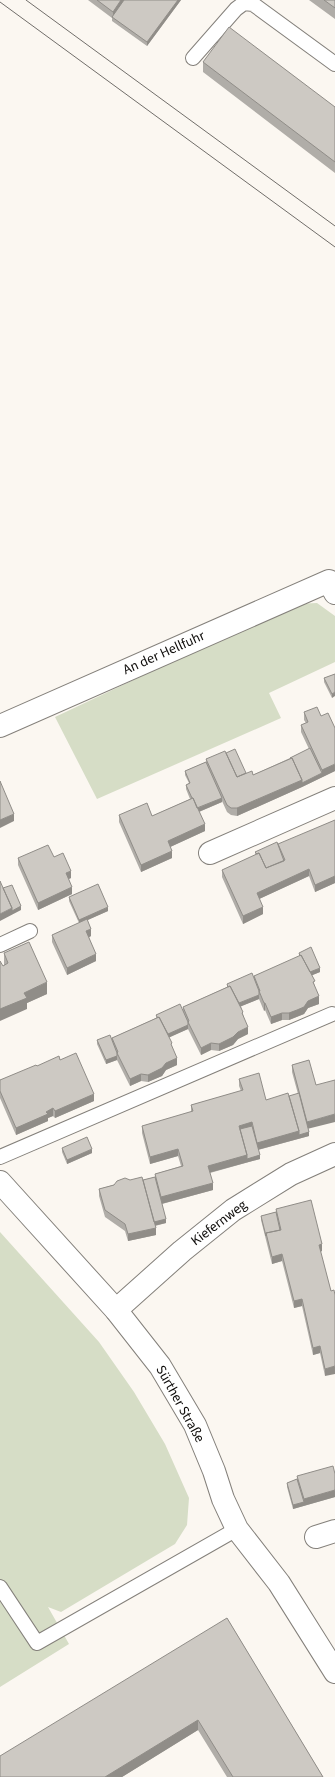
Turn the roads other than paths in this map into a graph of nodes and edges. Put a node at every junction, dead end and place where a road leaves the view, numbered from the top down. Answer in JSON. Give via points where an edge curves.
{"nodes":[{"id":1,"x":193,"y":58,"type":"dead end"},
{"id":2,"x":335,"y":64,"type":"edge"},
{"id":3,"x":333,"y":584,"type":"edge"},
{"id":4,"x":0,"y":726,"type":"edge"},
{"id":5,"x":335,"y":798,"type":"edge"},
{"id":6,"x":210,"y":853,"type":"dead end"},
{"id":7,"x":30,"y":932,"type":"dead end"},
{"id":8,"x":0,"y":945,"type":"edge"},
{"id":9,"x":332,"y":1014,"type":"dead end"},
{"id":10,"x":335,"y":1154,"type":"edge"},
{"id":11,"x":0,"y":1157,"type":"edge"},
{"id":12,"x":0,"y":1182,"type":"edge"},
{"id":13,"x":116,"y":1310,"type":"junction"},
{"id":14,"x":237,"y":1529,"type":"junction"},
{"id":15,"x":0,"y":1587,"type":"edge"},
{"id":16,"x":335,"y":1672,"type":"edge"}],
"edges":[{"from":1,"to":2,"type":"lane","via":[[244,3],[253,4]]},
{"from":3,"to":4,"type":"street","name":"An der Hellfuhr"},
{"from":5,"to":6,"type":"street"},
{"from":7,"to":8,"type":"lane"},
{"from":9,"to":11,"type":"lane"},
{"from":10,"to":13,"type":"street","name":"Kiefernweg","via":[[291,1174],[233,1210]]},
{"from":12,"to":13,"type":"street","name":"Sürther Straße"},
{"from":13,"to":14,"type":"street","name":"Sürther Straße","via":[[160,1366],[195,1425]]},
{"from":14,"to":15,"type":"lane","via":[[37,1643]]},
{"from":14,"to":16,"type":"street","name":"Sürther Straße","via":[[279,1583]]}]}
